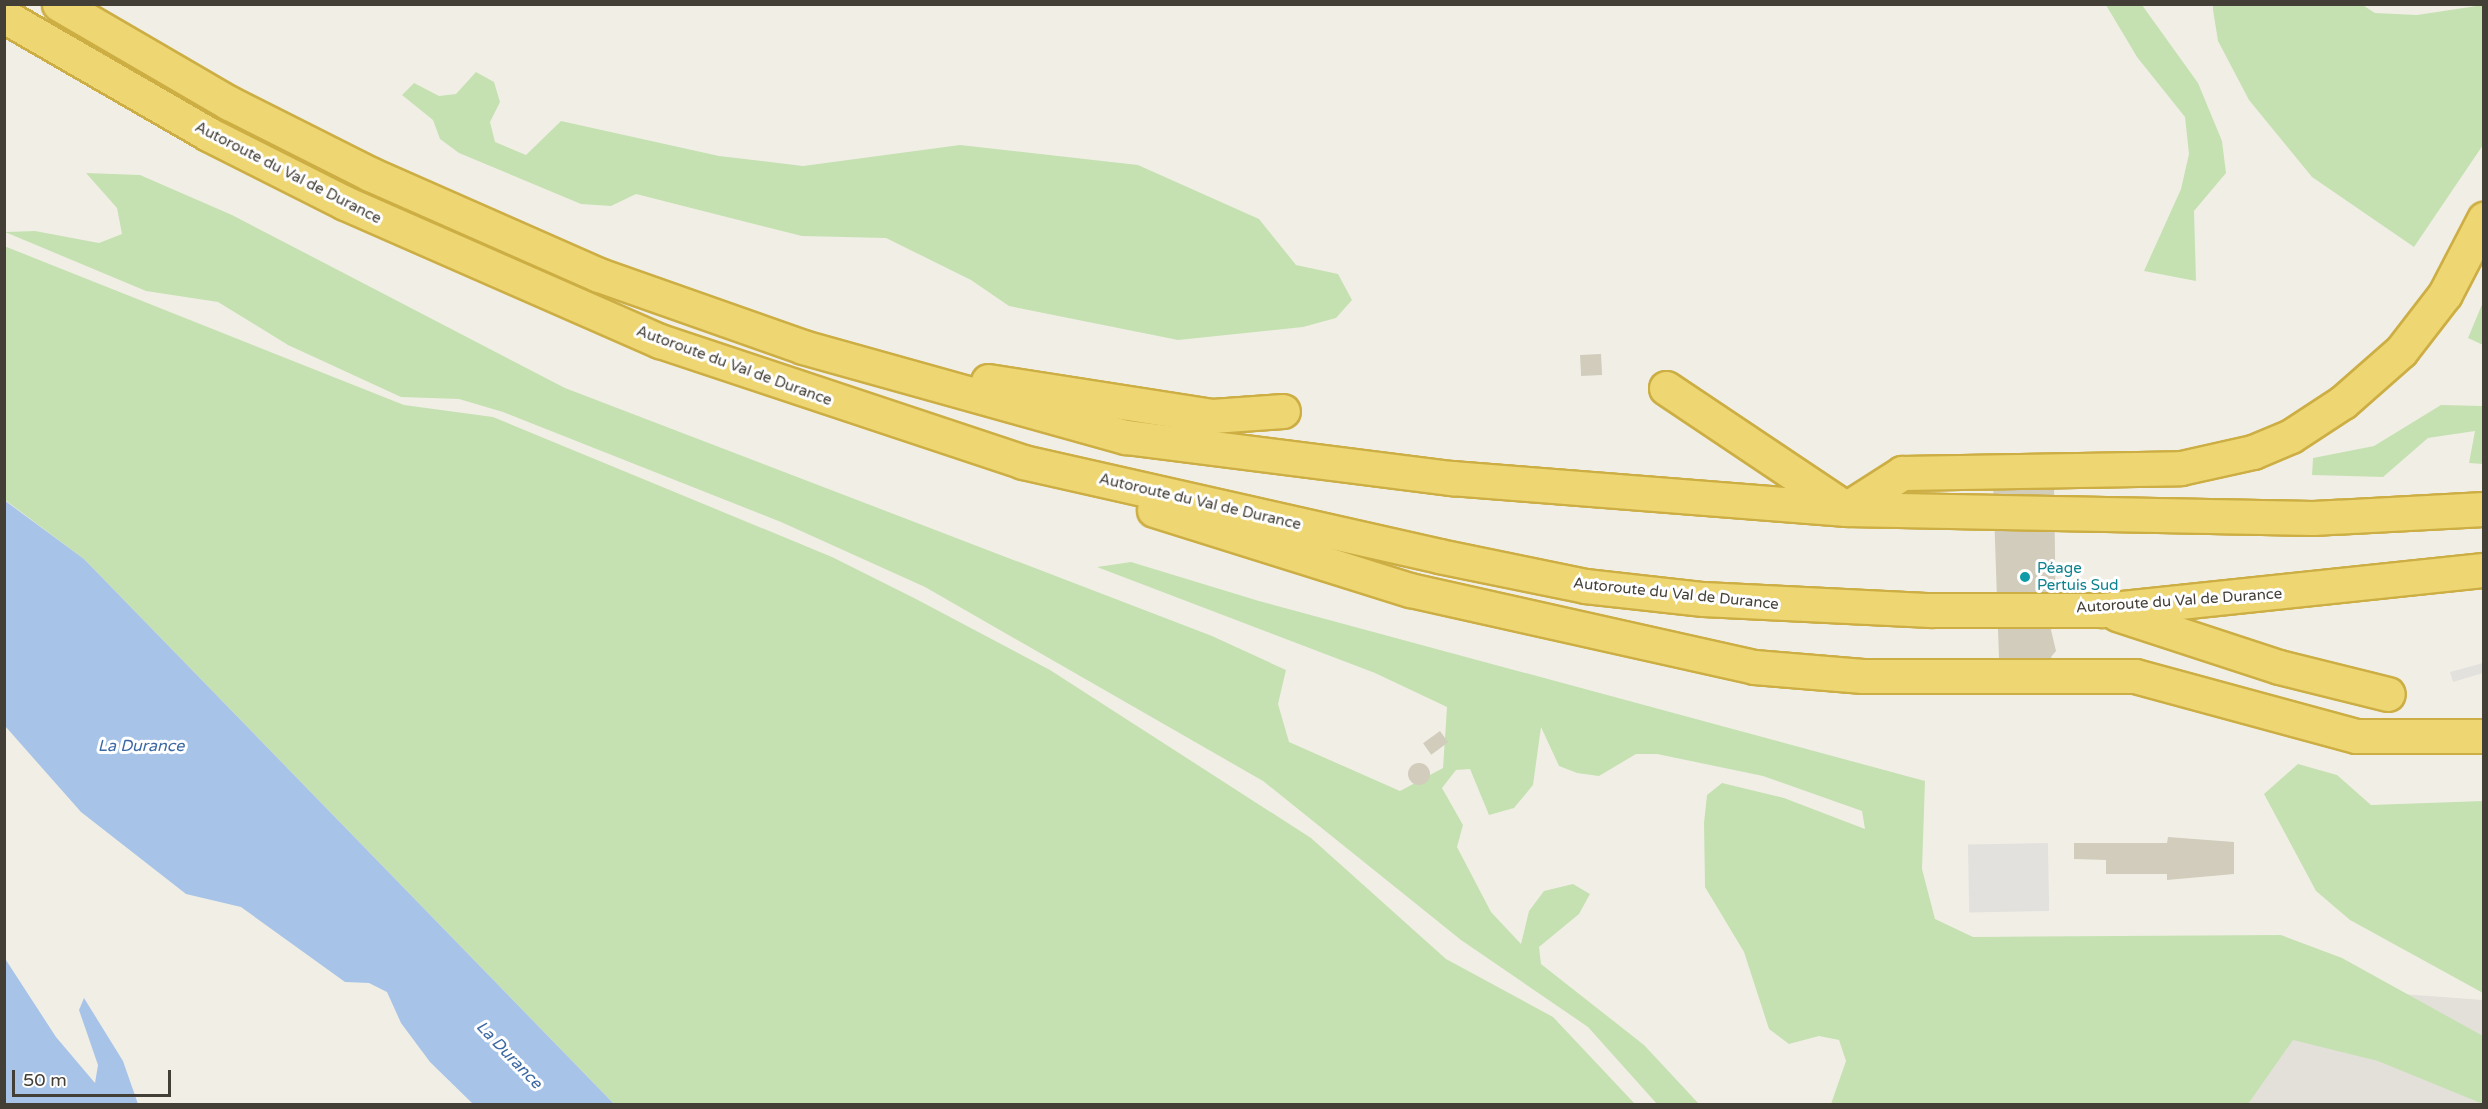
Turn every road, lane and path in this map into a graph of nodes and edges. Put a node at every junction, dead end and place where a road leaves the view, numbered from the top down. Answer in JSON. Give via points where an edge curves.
{"nodes":[{"id":1,"x":58,"y":4,"type":"edge"},
{"id":2,"x":4,"y":16,"type":"edge"},
{"id":3,"x":2484,"y":219,"type":"edge"},
{"id":4,"x":876,"y":369,"type":"junction"},
{"id":5,"x":1666,"y":388,"type":"dead end"},
{"id":6,"x":1282,"y":411,"type":"dead end"},
{"id":7,"x":1023,"y":462,"type":"junction"},
{"id":8,"x":1846,"y":509,"type":"junction"},
{"id":9,"x":2484,"y":510,"type":"edge"},
{"id":10,"x":2484,"y":570,"type":"edge"},
{"id":11,"x":2103,"y":610,"type":"junction"},
{"id":12,"x":2388,"y":694,"type":"dead end"},
{"id":13,"x":2484,"y":736,"type":"edge"}],
"edges":[{"from":1,"to":4,"type":"highway","via":[[229,103],[499,233],[689,310]]},
{"from":2,"to":7,"type":"highway","name":"Autoroute du Val de Durance","via":[[219,139],[564,303],[832,401]]},
{"from":3,"to":8,"type":"highway","via":[[2445,294],[2401,351],[2343,402],[2290,436],[2253,452],[2181,468],[1902,473]]},
{"from":4,"to":6,"type":"highway","via":[[992,381],[1212,417]]},
{"from":4,"to":8,"type":"highway","via":[[1126,437],[1252,456],[1452,478]]},
{"from":5,"to":8,"type":"highway"},
{"from":7,"to":11,"type":"highway","name":"Autoroute du Val de Durance","via":[[1585,586],[1791,607]]},
{"from":7,"to":13,"type":"highway","via":[[1211,531],[1410,590],[1754,667],[1863,676],[2135,676],[2356,736]]},
{"from":8,"to":9,"type":"highway","via":[[2313,518]]},
{"from":10,"to":11,"type":"highway","name":"Autoroute du Val de Durance"},
{"from":11,"to":12,"type":"highway","via":[[2278,667]]}]}
